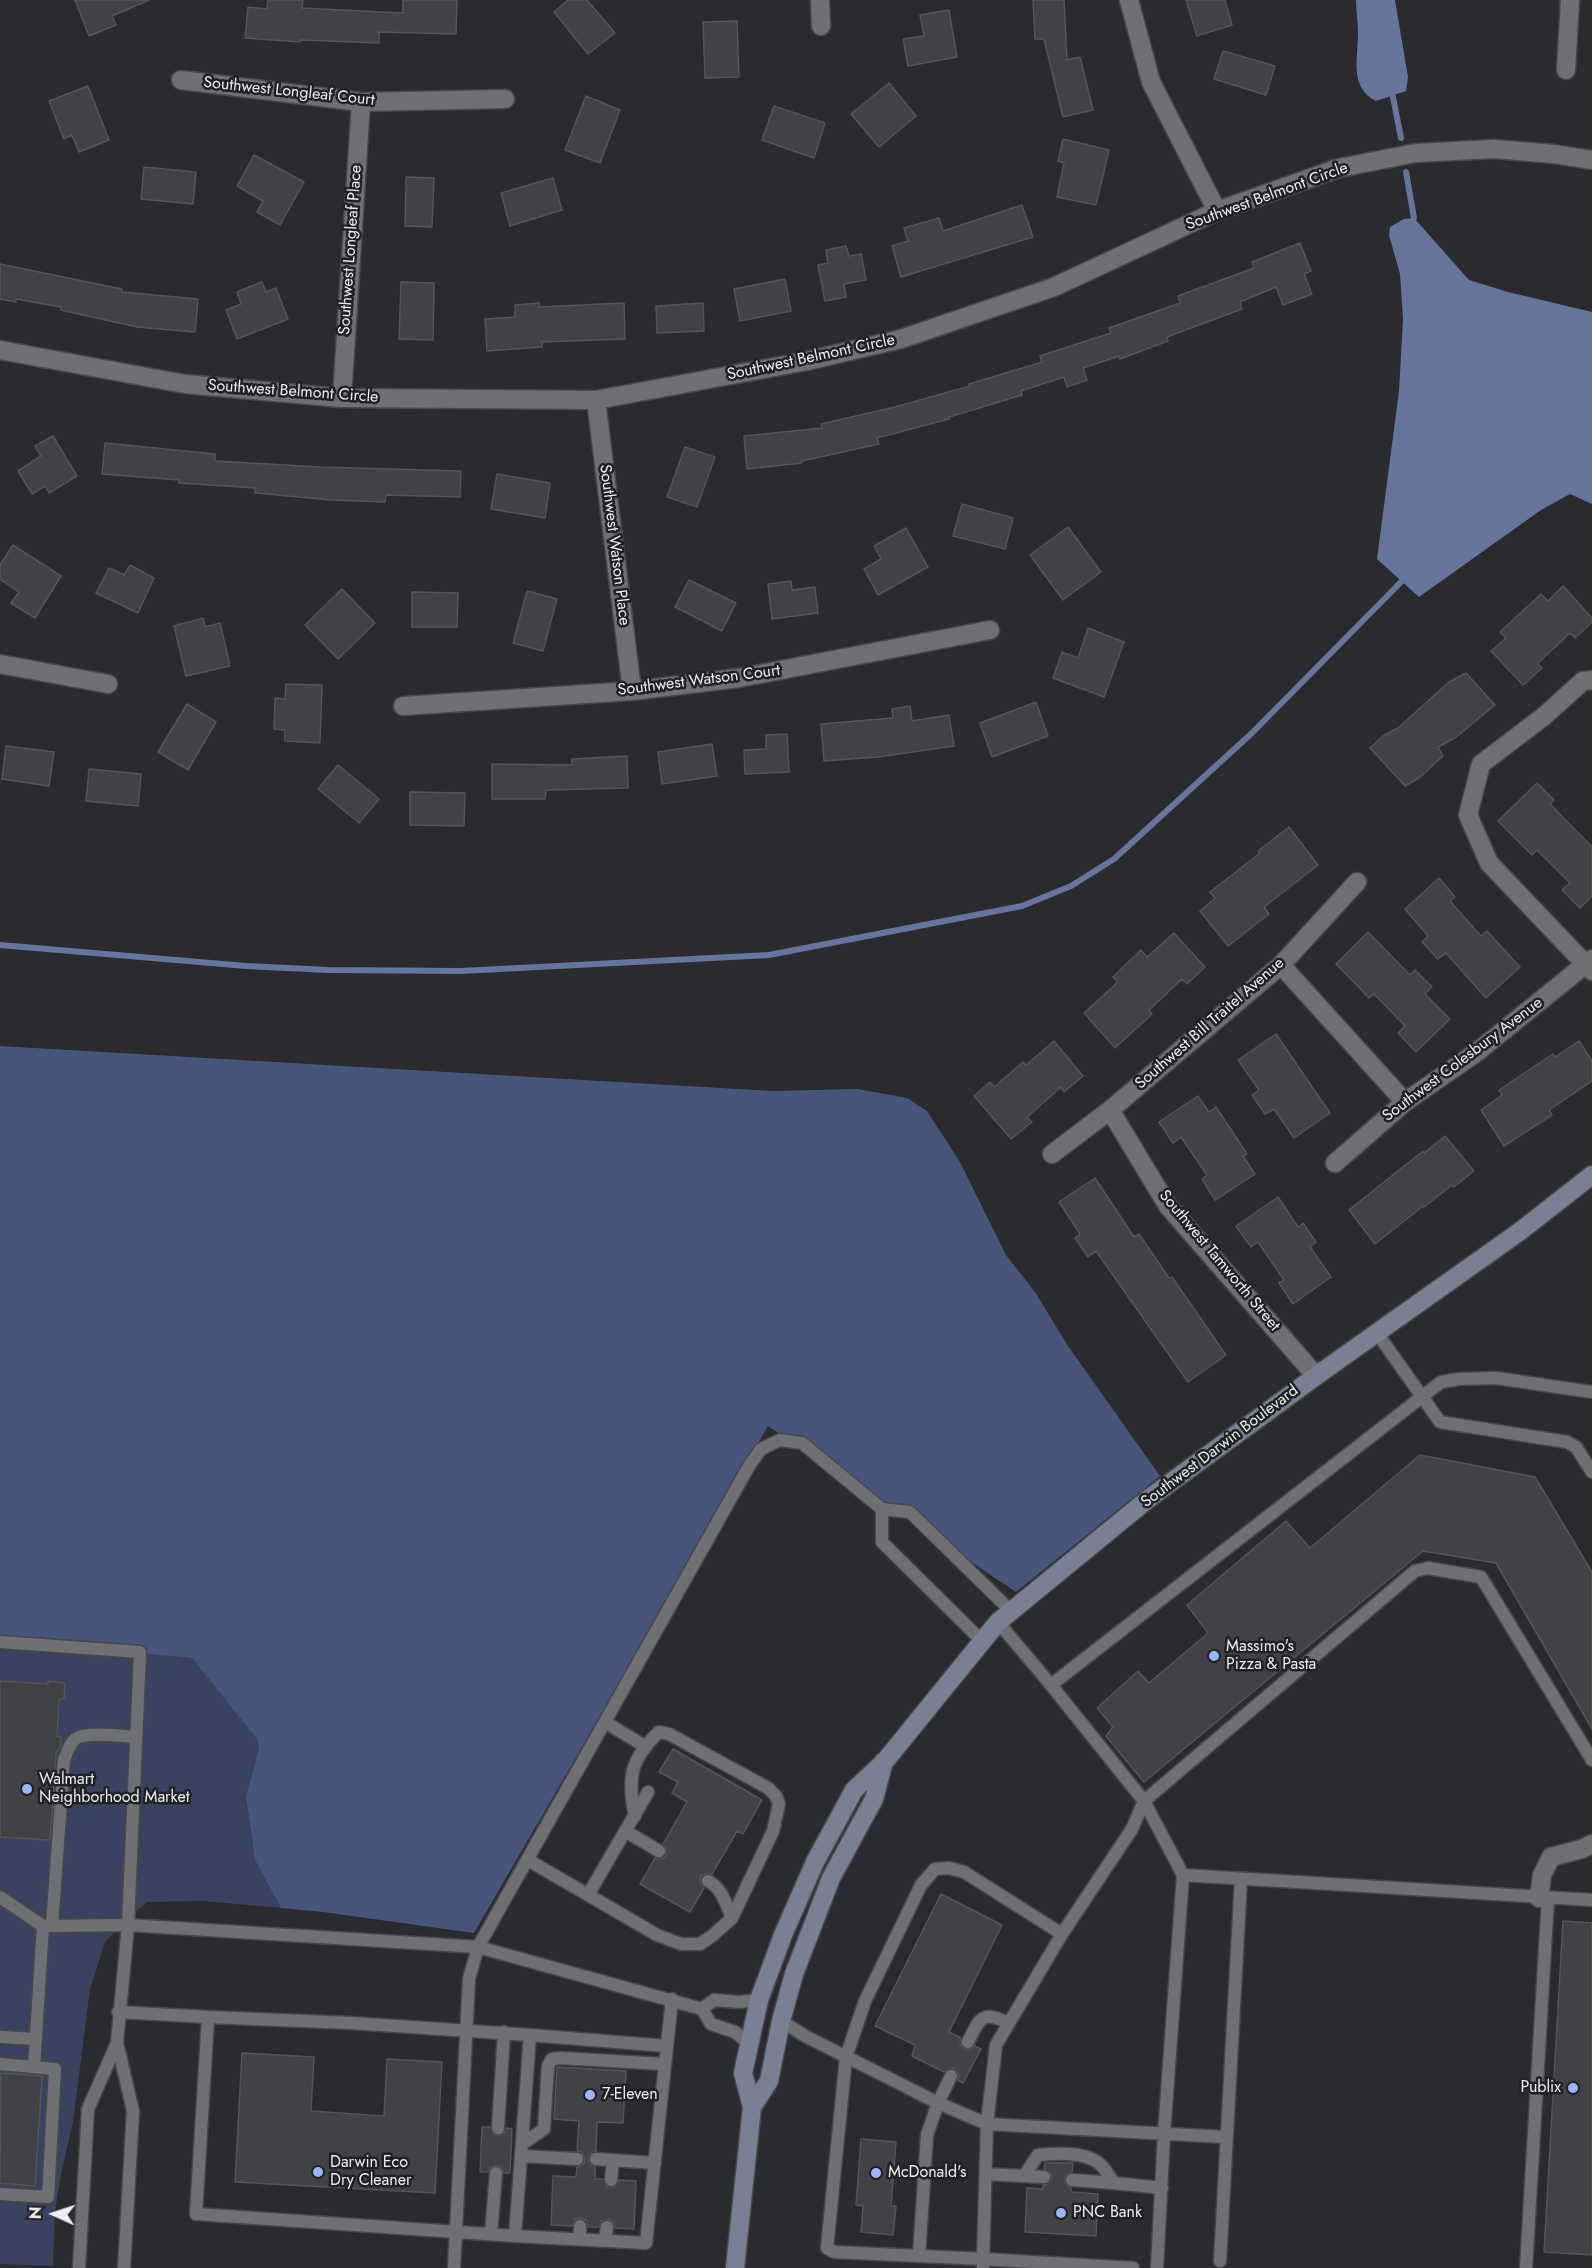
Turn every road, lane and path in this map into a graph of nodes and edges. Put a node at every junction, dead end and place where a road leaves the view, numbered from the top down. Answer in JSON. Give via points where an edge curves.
{"nodes":[{"id":1,"x":820,"y":0,"type":"edge"},
{"id":2,"x":1129,"y":0,"type":"edge"},
{"id":3,"x":1570,"y":0,"type":"edge"},
{"id":4,"x":821,"y":26,"type":"dead end"},
{"id":5,"x":1566,"y":70,"type":"dead end"},
{"id":6,"x":181,"y":80,"type":"dead end"},
{"id":7,"x":505,"y":99,"type":"dead end"},
{"id":8,"x":361,"y":102,"type":"junction"},
{"id":9,"x":1592,"y":160,"type":"edge"},
{"id":10,"x":1217,"y":212,"type":"junction"},
{"id":11,"x":0,"y":351,"type":"edge"},
{"id":12,"x":342,"y":398,"type":"junction"},
{"id":13,"x":596,"y":400,"type":"junction"},
{"id":14,"x":990,"y":630,"type":"dead end"},
{"id":15,"x":0,"y":664,"type":"edge"},
{"id":16,"x":1592,"y":680,"type":"edge"},
{"id":17,"x":108,"y":684,"type":"dead end"},
{"id":18,"x":632,"y":691,"type":"junction"},
{"id":19,"x":404,"y":705,"type":"dead end"},
{"id":20,"x":1357,"y":882,"type":"dead end"},
{"id":21,"x":1281,"y":965,"type":"junction"},
{"id":22,"x":1590,"y":965,"type":"edge"},
{"id":23,"x":1405,"y":1102,"type":"junction"},
{"id":24,"x":1110,"y":1110,"type":"junction"},
{"id":25,"x":1052,"y":1154,"type":"dead end"},
{"id":26,"x":1335,"y":1163,"type":"dead end"},
{"id":27,"x":1592,"y":1175,"type":"edge"},
{"id":28,"x":1377,"y":1333,"type":"junction"},
{"id":29,"x":1316,"y":1376,"type":"junction"},
{"id":30,"x":1592,"y":1392,"type":"edge"},
{"id":31,"x":1421,"y":1398,"type":"junction"},
{"id":32,"x":1592,"y":1472,"type":"edge"},
{"id":33,"x":882,"y":1509,"type":"junction"},
{"id":34,"x":1005,"y":1617,"type":"junction"},
{"id":35,"x":982,"y":1641,"type":"junction"},
{"id":36,"x":0,"y":1642,"type":"edge"},
{"id":37,"x":1052,"y":1685,"type":"junction"},
{"id":38,"x":605,"y":1722,"type":"junction"},
{"id":39,"x":136,"y":1737,"type":"junction"},
{"id":40,"x":646,"y":1747,"type":"junction"},
{"id":41,"x":1592,"y":1760,"type":"edge"},
{"id":42,"x":885,"y":1761,"type":"junction"},
{"id":43,"x":648,"y":1792,"type":"dead end"},
{"id":44,"x":1144,"y":1801,"type":"junction"},
{"id":45,"x":634,"y":1816,"type":"junction"},
{"id":46,"x":625,"y":1831,"type":"junction"},
{"id":47,"x":1592,"y":1844,"type":"edge"},
{"id":48,"x":659,"y":1851,"type":"dead end"},
{"id":49,"x":528,"y":1860,"type":"junction"},
{"id":50,"x":1184,"y":1875,"type":"junction"},
{"id":51,"x":1241,"y":1879,"type":"junction"},
{"id":52,"x":708,"y":1881,"type":"dead end"},
{"id":53,"x":588,"y":1895,"type":"junction"},
{"id":54,"x":0,"y":1896,"type":"edge"},
{"id":55,"x":1543,"y":1898,"type":"junction"},
{"id":56,"x":1592,"y":1900,"type":"edge"},
{"id":57,"x":732,"y":1918,"type":"junction"},
{"id":58,"x":128,"y":1925,"type":"junction"},
{"id":59,"x":48,"y":1926,"type":"junction"},
{"id":60,"x":1062,"y":1934,"type":"junction"},
{"id":61,"x":478,"y":1947,"type":"junction"},
{"id":62,"x":672,"y":2000,"type":"junction"},
{"id":63,"x":759,"y":2000,"type":"junction"},
{"id":64,"x":702,"y":2008,"type":"junction"},
{"id":65,"x":118,"y":2012,"type":"junction"},
{"id":66,"x":208,"y":2017,"type":"junction"},
{"id":67,"x":782,"y":2021,"type":"junction"},
{"id":68,"x":1009,"y":2023,"type":"junction"},
{"id":69,"x":467,"y":2031,"type":"junction"},
{"id":70,"x":504,"y":2032,"type":"junction"},
{"id":71,"x":530,"y":2035,"type":"junction"},
{"id":72,"x":0,"y":2037,"type":"edge"},
{"id":73,"x":36,"y":2039,"type":"junction"},
{"id":74,"x":968,"y":2042,"type":"dead end"},
{"id":75,"x":117,"y":2043,"type":"junction"},
{"id":76,"x":749,"y":2044,"type":"junction"},
{"id":77,"x":666,"y":2046,"type":"junction"},
{"id":78,"x":846,"y":2057,"type":"junction"},
{"id":79,"x":0,"y":2064,"type":"edge"},
{"id":80,"x":664,"y":2064,"type":"junction"},
{"id":81,"x":34,"y":2067,"type":"junction"},
{"id":82,"x":951,"y":2076,"type":"dead end"},
{"id":83,"x":938,"y":2103,"type":"junction"},
{"id":84,"x":752,"y":2107,"type":"junction"},
{"id":85,"x":987,"y":2124,"type":"junction"},
{"id":86,"x":498,"y":2128,"type":"dead end"},
{"id":87,"x":1164,"y":2134,"type":"junction"},
{"id":88,"x":1226,"y":2137,"type":"junction"},
{"id":89,"x":522,"y":2150,"type":"junction"},
{"id":90,"x":577,"y":2159,"type":"dead end"},
{"id":91,"x":596,"y":2159,"type":"dead end"},
{"id":92,"x":613,"y":2160,"type":"junction"},
{"id":93,"x":655,"y":2163,"type":"junction"},
{"id":94,"x":496,"y":2173,"type":"dead end"},
{"id":95,"x":986,"y":2174,"type":"junction"},
{"id":96,"x":1024,"y":2176,"type":"junction"},
{"id":97,"x":1044,"y":2177,"type":"dead end"},
{"id":98,"x":611,"y":2180,"type":"dead end"},
{"id":99,"x":1072,"y":2180,"type":"dead end"},
{"id":100,"x":1114,"y":2183,"type":"junction"},
{"id":101,"x":1162,"y":2187,"type":"junction"},
{"id":102,"x":0,"y":2194,"type":"edge"},
{"id":103,"x":607,"y":2228,"type":"dead end"},
{"id":104,"x":455,"y":2232,"type":"junction"},
{"id":105,"x":492,"y":2234,"type":"junction"},
{"id":106,"x":515,"y":2236,"type":"junction"},
{"id":107,"x":605,"y":2241,"type":"junction"},
{"id":108,"x":919,"y":2256,"type":"junction"},
{"id":109,"x":1220,"y":2260,"type":"dead end"},
{"id":110,"x":983,"y":2264,"type":"edge"},
{"id":111,"x":79,"y":2268,"type":"edge"},
{"id":112,"x":124,"y":2268,"type":"edge"},
{"id":113,"x":454,"y":2268,"type":"edge"},
{"id":114,"x":735,"y":2268,"type":"edge"},
{"id":115,"x":1133,"y":2268,"type":"edge"},
{"id":116,"x":1157,"y":2268,"type":"edge"},
{"id":117,"x":1526,"y":2268,"type":"edge"}],
"edges":[{"from":1,"to":4,"type":"street"},
{"from":2,"to":10,"type":"street","via":[[1151,82]]},
{"from":3,"to":5,"type":"street"},
{"from":6,"to":8,"type":"street","name":"Southwest Longleaf Court"},
{"from":7,"to":8,"type":"street","name":"Southwest Longleaf Court"},
{"from":8,"to":12,"type":"street","name":"Southwest Longleaf Place"},
{"from":9,"to":10,"type":"street","name":"Southwest Belmont Circle","via":[[1494,150],[1416,153],[1339,168]]},
{"from":10,"to":13,"type":"street","name":"Southwest Belmont Circle","via":[[1054,287],[901,339],[807,361]]},
{"from":11,"to":12,"type":"street","name":"Southwest Belmont Circle","via":[[185,384]]},
{"from":12,"to":13,"type":"street","name":"Southwest Belmont Circle"},
{"from":13,"to":18,"type":"street","name":"Southwest Watson Place"},
{"from":14,"to":18,"type":"street","name":"Southwest Watson Court","via":[[739,678]]},
{"from":15,"to":17,"type":"street"},
{"from":16,"to":22,"type":"street","via":[[1583,681],[1480,764],[1468,815],[1489,863]]},
{"from":18,"to":19,"type":"street","name":"Southwest Watson Court"},
{"from":20,"to":21,"type":"street","name":"Southwest Bill Traitel Avenue"},
{"from":21,"to":23,"type":"street"},
{"from":21,"to":24,"type":"street","name":"Southwest Bill Traitel Avenue"},
{"from":22,"to":23,"type":"street","name":"Southwest Colesbury Avenue"},
{"from":23,"to":26,"type":"street","name":"Southwest Colesbury Avenue"},
{"from":24,"to":25,"type":"street","name":"Southwest Bill Traitel Avenue"},
{"from":24,"to":29,"type":"street","name":"Southwest Tamworth Street","via":[[1168,1206]]},
{"from":27,"to":28,"type":"street","name":"Southwest Darwin Boulevard"},
{"from":28,"to":29,"type":"street","name":"Southwest Darwin Boulevard"},
{"from":28,"to":31,"type":"lane"},
{"from":29,"to":34,"type":"street","name":"Southwest Darwin Boulevard","via":[[1148,1499]]},
{"from":30,"to":31,"type":"lane","via":[[1496,1378],[1460,1379],[1442,1382]]},
{"from":31,"to":32,"type":"lane","via":[[1440,1422],[1568,1442],[1576,1447]]},
{"from":31,"to":37,"type":"lane"},
{"from":33,"to":34,"type":"lane","via":[[910,1512]]},
{"from":33,"to":35,"type":"lane","via":[[882,1542]]},
{"from":33,"to":38,"type":"lane","via":[[802,1443],[780,1440],[761,1449]]},
{"from":34,"to":35,"type":"street","name":"Southwest Darwin Boulevard"},
{"from":34,"to":37,"type":"lane"},
{"from":35,"to":42,"type":"street","name":"Southwest Darwin Boulevard"},
{"from":36,"to":39,"type":"lane","via":[[141,1652]]},
{"from":37,"to":44,"type":"lane"},
{"from":38,"to":40,"type":"lane"},
{"from":38,"to":49,"type":"lane"},
{"from":39,"to":58,"type":"lane"},
{"from":39,"to":59,"type":"lane","via":[[88,1735],[69,1746],[64,1760]]},
{"from":40,"to":45,"type":"lane","via":[[630,1776]]},
{"from":40,"to":57,"type":"lane","via":[[659,1732],[669,1734],[776,1796],[779,1804],[773,1831]]},
{"from":41,"to":44,"type":"lane","via":[[1481,1577],[1428,1568],[1415,1571]]},
{"from":42,"to":63,"type":"street","name":"Southwest Darwin Boulevard","via":[[854,1790],[814,1862]]},
{"from":42,"to":67,"type":"street","name":"Southwest Darwin Boulevard","via":[[874,1799],[831,1878],[794,1974]]},
{"from":43,"to":45,"type":"lane"},
{"from":44,"to":50,"type":"lane"},
{"from":44,"to":60,"type":"lane","via":[[1132,1829]]},
{"from":45,"to":46,"type":"lane"},
{"from":46,"to":48,"type":"lane"},
{"from":46,"to":53,"type":"lane"},
{"from":47,"to":55,"type":"street","via":[[1551,1857],[1542,1875]]},
{"from":49,"to":53,"type":"lane"},
{"from":49,"to":61,"type":"lane"},
{"from":50,"to":51,"type":"lane"},
{"from":50,"to":87,"type":"lane"},
{"from":51,"to":55,"type":"lane"},
{"from":51,"to":88,"type":"lane"},
{"from":52,"to":57,"type":"lane","via":[[722,1894]]},
{"from":53,"to":57,"type":"lane","via":[[657,1935],[681,1944],[700,1944]]},
{"from":54,"to":59,"type":"lane"},
{"from":55,"to":56,"type":"lane"},
{"from":55,"to":117,"type":"lane"},
{"from":58,"to":59,"type":"lane"},
{"from":58,"to":61,"type":"lane"},
{"from":58,"to":65,"type":"lane"},
{"from":59,"to":73,"type":"lane"},
{"from":60,"to":68,"type":"lane"},
{"from":60,"to":78,"type":"lane","via":[[964,1872],[935,1869],[921,1885],[870,1991]]},
{"from":61,"to":62,"type":"lane"},
{"from":61,"to":69,"type":"lane","via":[[469,1979]]},
{"from":62,"to":64,"type":"lane"},
{"from":62,"to":77,"type":"lane"},
{"from":63,"to":64,"type":"lane","via":[[714,2000]]},
{"from":63,"to":76,"type":"street","name":"Southwest Darwin Boulevard"},
{"from":64,"to":76,"type":"lane","via":[[711,2024],[735,2032]]},
{"from":65,"to":66,"type":"lane"},
{"from":65,"to":75,"type":"lane"},
{"from":66,"to":69,"type":"lane"},
{"from":66,"to":104,"type":"lane","via":[[196,2214]]},
{"from":67,"to":78,"type":"lane"},
{"from":67,"to":84,"type":"street","name":"Southwest Darwin Boulevard","via":[[769,2081]]},
{"from":68,"to":74,"type":"lane","via":[[985,2016]]},
{"from":68,"to":85,"type":"lane","via":[[996,2045]]},
{"from":69,"to":70,"type":"lane"},
{"from":69,"to":104,"type":"lane"},
{"from":70,"to":71,"type":"lane"},
{"from":70,"to":86,"type":"lane"},
{"from":71,"to":77,"type":"lane"},
{"from":71,"to":89,"type":"lane"},
{"from":72,"to":73,"type":"lane"},
{"from":73,"to":81,"type":"lane"},
{"from":75,"to":111,"type":"lane","via":[[88,2109]]},
{"from":75,"to":112,"type":"lane","via":[[133,2111]]},
{"from":76,"to":84,"type":"street","name":"Southwest Darwin Boulevard","via":[[743,2073]]},
{"from":77,"to":80,"type":"lane"},
{"from":78,"to":83,"type":"lane"},
{"from":78,"to":108,"type":"lane","via":[[827,2248],[834,2253]]},
{"from":79,"to":81,"type":"lane"},
{"from":80,"to":89,"type":"lane","via":[[552,2060],[548,2066],[544,2129]]},
{"from":80,"to":93,"type":"lane"},
{"from":81,"to":102,"type":"lane","via":[[55,2068],[48,2197]]},
{"from":82,"to":83,"type":"lane"},
{"from":83,"to":85,"type":"lane"},
{"from":83,"to":108,"type":"lane","via":[[927,2135]]},
{"from":84,"to":114,"type":"street","name":"Southwest Darwin Boulevard"},
{"from":85,"to":87,"type":"lane"},
{"from":85,"to":95,"type":"lane"},
{"from":87,"to":88,"type":"lane"},
{"from":87,"to":101,"type":"lane"},
{"from":88,"to":109,"type":"lane"},
{"from":89,"to":90,"type":"lane"},
{"from":89,"to":106,"type":"lane"},
{"from":91,"to":92,"type":"lane"},
{"from":92,"to":93,"type":"lane"},
{"from":92,"to":98,"type":"lane"},
{"from":93,"to":107,"type":"lane","via":[[646,2243]]},
{"from":94,"to":105,"type":"lane"},
{"from":95,"to":96,"type":"lane"},
{"from":95,"to":110,"type":"lane"},
{"from":96,"to":97,"type":"lane"},
{"from":96,"to":100,"type":"lane","via":[[1038,2155],[1055,2153],[1088,2158],[1102,2165]]},
{"from":99,"to":100,"type":"lane"},
{"from":100,"to":101,"type":"lane"},
{"from":101,"to":116,"type":"lane"},
{"from":103,"to":107,"type":"lane"},
{"from":104,"to":105,"type":"lane"},
{"from":104,"to":113,"type":"lane"},
{"from":105,"to":106,"type":"lane"},
{"from":106,"to":107,"type":"lane","via":[[580,2232]]},
{"from":108,"to":110,"type":"lane"},
{"from":110,"to":115,"type":"lane"}]}
